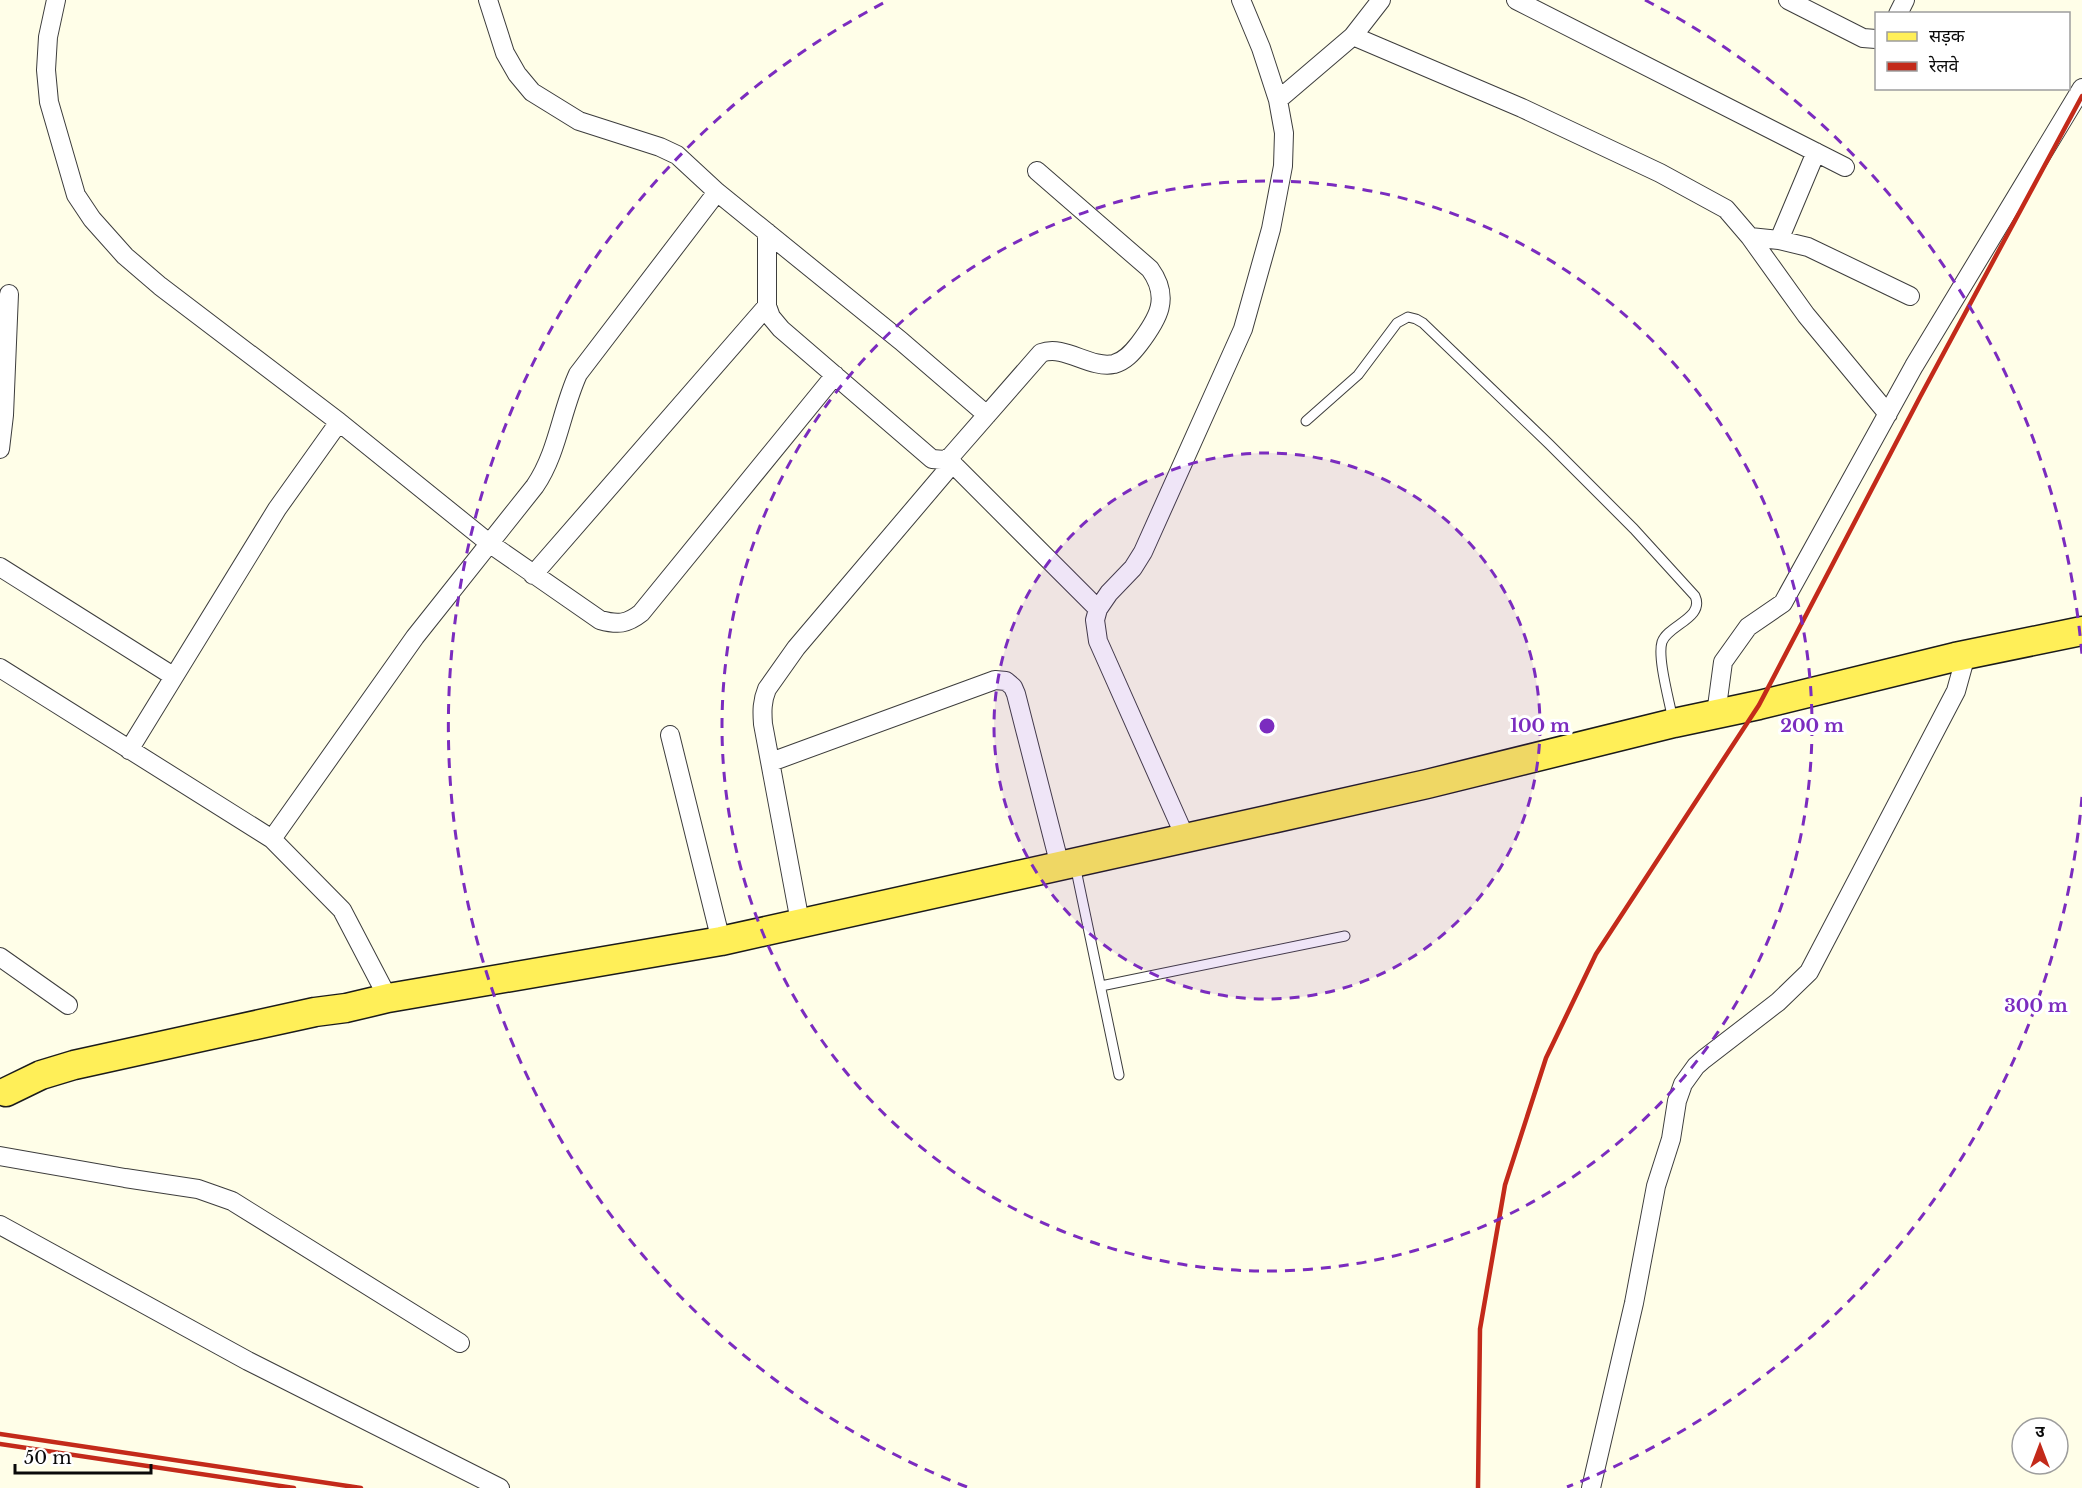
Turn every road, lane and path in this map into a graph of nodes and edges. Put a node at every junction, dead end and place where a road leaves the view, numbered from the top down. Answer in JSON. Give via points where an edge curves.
{"nodes":[{"id":1,"x":56,"y":0,"type":"edge"},
{"id":2,"x":488,"y":0,"type":"edge"},
{"id":3,"x":1241,"y":0,"type":"edge"},
{"id":4,"x":1381,"y":0,"type":"edge"},
{"id":5,"x":1516,"y":0,"type":"edge"},
{"id":6,"x":1788,"y":0,"type":"edge"},
{"id":7,"x":1353,"y":36,"type":"junction"},
{"id":8,"x":1875,"y":39,"type":"edge"},
{"id":9,"x":2082,"y":88,"type":"edge"},
{"id":10,"x":1278,"y":100,"type":"junction"},
{"id":11,"x":1816,"y":152,"type":"junction"},
{"id":12,"x":1845,"y":167,"type":"dead end"},
{"id":13,"x":1037,"y":171,"type":"dead end"},
{"id":14,"x":717,"y":192,"type":"junction"},
{"id":15,"x":767,"y":232,"type":"junction"},
{"id":16,"x":1749,"y":237,"type":"junction"},
{"id":17,"x":1779,"y":240,"type":"junction"},
{"id":18,"x":9,"y":294,"type":"dead end"},
{"id":19,"x":1910,"y":296,"type":"dead end"},
{"id":20,"x":767,"y":306,"type":"junction"},
{"id":21,"x":835,"y":375,"type":"junction"},
{"id":22,"x":1888,"y":414,"type":"junction"},
{"id":23,"x":987,"y":415,"type":"junction"},
{"id":24,"x":1306,"y":421,"type":"dead end"},
{"id":25,"x":339,"y":422,"type":"junction"},
{"id":26,"x":0,"y":449,"type":"edge"},
{"id":27,"x":951,"y":461,"type":"junction"},
{"id":28,"x":489,"y":543,"type":"junction"},
{"id":29,"x":0,"y":567,"type":"edge"},
{"id":30,"x":533,"y":575,"type":"junction"},
{"id":31,"x":1098,"y":609,"type":"junction"},
{"id":32,"x":2082,"y":631,"type":"edge"},
{"id":33,"x":1966,"y":655,"type":"junction"},
{"id":34,"x":0,"y":668,"type":"edge"},
{"id":35,"x":173,"y":675,"type":"junction"},
{"id":36,"x":1716,"y":714,"type":"junction"},
{"id":37,"x":1674,"y":723,"type":"junction"},
{"id":38,"x":670,"y":735,"type":"dead end"},
{"id":39,"x":129,"y":750,"type":"junction"},
{"id":40,"x":771,"y":762,"type":"junction"},
{"id":41,"x":272,"y":839,"type":"junction"},
{"id":42,"x":1186,"y":839,"type":"junction"},
{"id":43,"x":1068,"y":864,"type":"junction"},
{"id":44,"x":800,"y":922,"type":"junction"},
{"id":45,"x":1345,"y":936,"type":"dead end"},
{"id":46,"x":721,"y":941,"type":"junction"},
{"id":47,"x":0,"y":957,"type":"edge"},
{"id":48,"x":1101,"y":986,"type":"junction"},
{"id":49,"x":388,"y":998,"type":"junction"},
{"id":50,"x":68,"y":1005,"type":"dead end"},
{"id":51,"x":1119,"y":1075,"type":"dead end"},
{"id":52,"x":3,"y":1092,"type":"edge"},
{"id":53,"x":0,"y":1156,"type":"edge"},
{"id":54,"x":0,"y":1225,"type":"edge"},
{"id":55,"x":460,"y":1343,"type":"dead end"},
{"id":56,"x":500,"y":1488,"type":"edge"},
{"id":57,"x":1591,"y":1488,"type":"edge"}],
"edges":[{"from":1,"to":25,"type":"street","via":[[48,37],[49,102],[76,195],[92,219],[125,256],[160,286]]},
{"from":2,"to":14,"type":"street","via":[[505,53],[532,92],[579,121],[677,155]]},
{"from":3,"to":10,"type":"street"},
{"from":4,"to":7,"type":"street"},
{"from":5,"to":11,"type":"street"},
{"from":6,"to":8,"type":"street","via":[[1863,38]]},
{"from":7,"to":10,"type":"street"},
{"from":7,"to":16,"type":"street","via":[[1522,108],[1660,173],[1726,209]]},
{"from":9,"to":22,"type":"street"},
{"from":10,"to":31,"type":"street","via":[[1284,133],[1282,166],[1271,229],[1243,329],[1143,552]]},
{"from":11,"to":12,"type":"street"},
{"from":11,"to":17,"type":"street"},
{"from":13,"to":23,"type":"street","via":[[1150,269],[1159,286],[1161,307],[1151,328],[1124,360],[1105,364],[1048,350],[1041,353]]},
{"from":14,"to":15,"type":"street"},
{"from":14,"to":28,"type":"street","via":[[578,374],[544,472]]},
{"from":15,"to":20,"type":"street"},
{"from":15,"to":23,"type":"street"},
{"from":16,"to":17,"type":"street"},
{"from":16,"to":22,"type":"street","via":[[1806,315]]},
{"from":17,"to":19,"type":"street","via":[[1808,247]]},
{"from":18,"to":26,"type":"street"},
{"from":20,"to":21,"type":"street","via":[[781,329]]},
{"from":20,"to":30,"type":"street"},
{"from":21,"to":27,"type":"street","via":[[932,459]]},
{"from":21,"to":30,"type":"street","via":[[632,621],[613,624],[600,620]]},
{"from":22,"to":36,"type":"street","via":[[1783,603],[1748,627],[1723,662]]},
{"from":23,"to":27,"type":"street"},
{"from":24,"to":37,"type":"lane","via":[[1358,375],[1402,318],[1416,318],[1423,323],[1634,529],[1695,596],[1695,610],[1665,636],[1661,650]]},
{"from":25,"to":28,"type":"street"},
{"from":25,"to":35,"type":"street","via":[[277,509]]},
{"from":27,"to":31,"type":"street"},
{"from":27,"to":40,"type":"street","via":[[796,648],[767,689],[762,712]]},
{"from":28,"to":30,"type":"street"},
{"from":28,"to":41,"type":"street","via":[[415,637]]},
{"from":29,"to":35,"type":"street"},
{"from":31,"to":42,"type":"street","via":[[1098,641]]},
{"from":32,"to":33,"type":"main road"},
{"from":33,"to":36,"type":"main road"},
{"from":33,"to":57,"type":"street","via":[[1956,691],[1809,972],[1778,1002],[1696,1066],[1683,1084],[1656,1186],[1634,1303]]},
{"from":34,"to":39,"type":"street"},
{"from":35,"to":39,"type":"street"},
{"from":36,"to":37,"type":"main road"},
{"from":37,"to":42,"type":"main road"},
{"from":38,"to":46,"type":"street"},
{"from":39,"to":41,"type":"street"},
{"from":40,"to":43,"type":"street","via":[[995,680],[1006,681],[1016,694]]},
{"from":40,"to":44,"type":"street"},
{"from":41,"to":49,"type":"street","via":[[342,910]]},
{"from":42,"to":43,"type":"main road"},
{"from":43,"to":44,"type":"main road"},
{"from":43,"to":48,"type":"lane"},
{"from":44,"to":46,"type":"main road"},
{"from":45,"to":48,"type":"lane"},
{"from":46,"to":49,"type":"main road"},
{"from":47,"to":50,"type":"street"},
{"from":48,"to":51,"type":"lane"},
{"from":49,"to":52,"type":"main road","via":[[74,1065]]},
{"from":53,"to":55,"type":"street","via":[[198,1189],[232,1201]]},
{"from":54,"to":56,"type":"street","via":[[248,1360]]}]}
